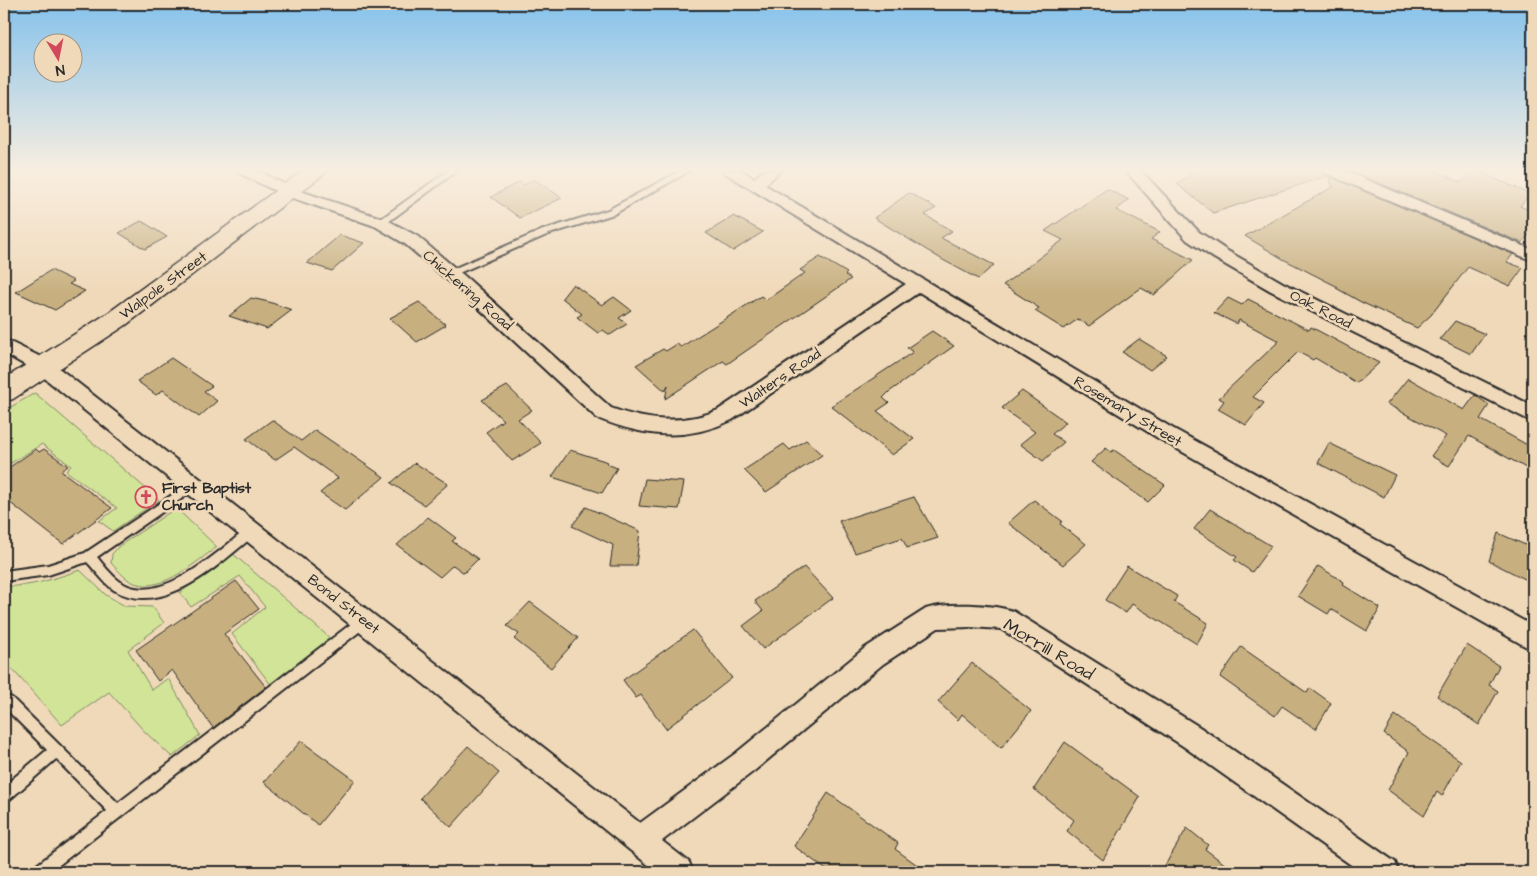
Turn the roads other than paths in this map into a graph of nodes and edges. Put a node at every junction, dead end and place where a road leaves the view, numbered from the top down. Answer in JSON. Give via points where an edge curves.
{"nodes":[{"id":1,"x":264,"y":211,"type":"edge"},
{"id":2,"x":345,"y":211,"type":"edge"},
{"id":3,"x":398,"y":211,"type":"edge"},
{"id":4,"x":613,"y":211,"type":"edge"},
{"id":5,"x":798,"y":211,"type":"edge"},
{"id":6,"x":1170,"y":211,"type":"edge"},
{"id":7,"x":1426,"y":211,"type":"edge"},
{"id":8,"x":381,"y":223,"type":"junction"},
{"id":9,"x":1533,"y":256,"type":"edge"},
{"id":10,"x":451,"y":273,"type":"junction"},
{"id":11,"x":918,"y":284,"type":"junction"},
{"id":12,"x":4,"y":345,"type":"edge"},
{"id":13,"x":44,"y":367,"type":"junction"},
{"id":14,"x":4,"y":392,"type":"edge"},
{"id":15,"x":1533,"y":415,"type":"edge"},
{"id":16,"x":627,"y":422,"type":"joint"},
{"id":17,"x":193,"y":485,"type":"junction"},
{"id":18,"x":252,"y":531,"type":"junction"},
{"id":19,"x":89,"y":556,"type":"junction"},
{"id":20,"x":4,"y":576,"type":"edge"},
{"id":21,"x":364,"y":620,"type":"junction"},
{"id":22,"x":1533,"y":638,"type":"edge"},
{"id":23,"x":4,"y":706,"type":"edge"},
{"id":24,"x":57,"y":750,"type":"junction"},
{"id":25,"x":4,"y":795,"type":"edge"},
{"id":26,"x":117,"y":812,"type":"junction"},
{"id":27,"x":640,"y":840,"type":"junction"},
{"id":28,"x":39,"y":872,"type":"edge"},
{"id":29,"x":679,"y":872,"type":"edge"},
{"id":30,"x":1385,"y":872,"type":"edge"}],
"edges":[{"from":1,"to":13,"type":"main road","name":"Walpole Street","via":[[131,309]]},
{"from":2,"to":8,"type":"street","name":"Chickering Road"},
{"from":3,"to":8,"type":"lane"},
{"from":4,"to":10,"type":"lane","via":[[546,232]]},
{"from":5,"to":11,"type":"street","name":"Rosemary Street"},
{"from":6,"to":15,"type":"street","name":"Oak Road","via":[[1193,236],[1292,295]]},
{"from":7,"to":9,"type":"street"},
{"from":8,"to":10,"type":"street","name":"Chickering Road","via":[[412,240]]},
{"from":10,"to":16,"type":"street","name":"Chickering Road","via":[[604,413]]},
{"from":11,"to":16,"type":"street","name":"Walters Road","via":[[725,415],[705,424],[680,428]]},
{"from":11,"to":22,"type":"street","name":"Rosemary Street","via":[[1203,455]]},
{"from":12,"to":13,"type":"street","name":"Bond Street"},
{"from":13,"to":14,"type":"main road","name":"Walpole Street"},
{"from":13,"to":17,"type":"street","name":"Bond Street"},
{"from":17,"to":18,"type":"street","name":"Bond Street"},
{"from":17,"to":19,"type":"lane"},
{"from":18,"to":19,"type":"lane","via":[[187,580],[150,594],[130,592],[118,586]]},
{"from":18,"to":21,"type":"street","name":"Bond Street"},
{"from":19,"to":20,"type":"lane","via":[[46,571]]},
{"from":21,"to":26,"type":"lane"},
{"from":21,"to":27,"type":"street","name":"Bond Street"},
{"from":23,"to":24,"type":"lane","via":[[8,702]]},
{"from":24,"to":25,"type":"lane"},
{"from":24,"to":26,"type":"lane"},
{"from":26,"to":28,"type":"lane"},
{"from":27,"to":29,"type":"street","name":"Bond Street"},
{"from":27,"to":30,"type":"street","name":"Morrill Road","via":[[745,762],[874,656],[934,617],[970,616],[1005,619],[1192,737]]}]}
